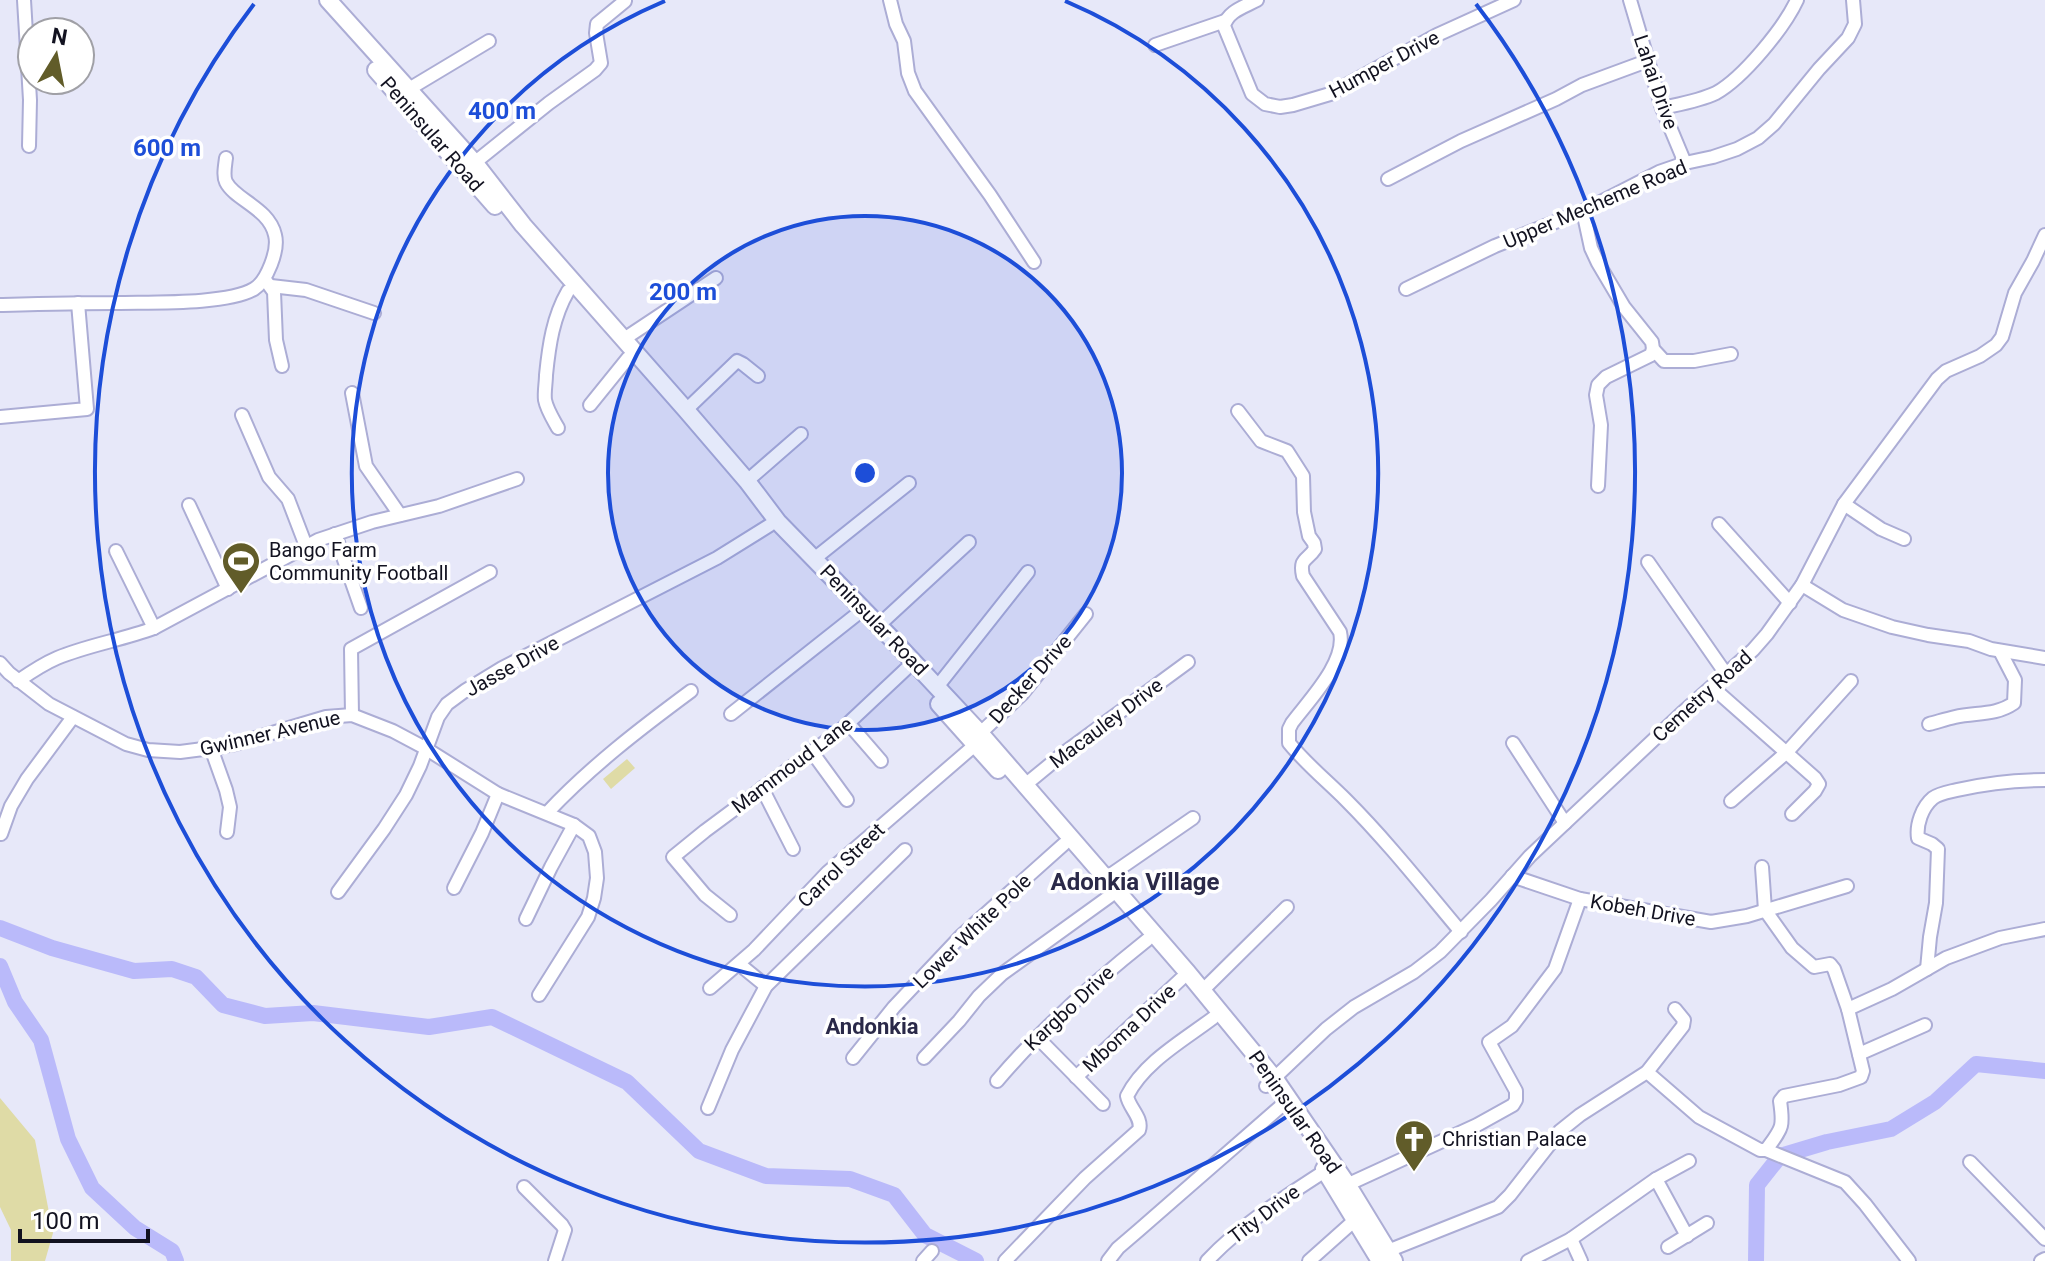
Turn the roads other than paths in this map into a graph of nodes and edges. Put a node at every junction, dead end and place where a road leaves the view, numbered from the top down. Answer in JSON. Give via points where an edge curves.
{"nodes":[{"id":1,"x":24,"y":0,"type":"edge"},
{"id":2,"x":314,"y":0,"type":"edge"},
{"id":3,"x":328,"y":0,"type":"edge"},
{"id":4,"x":890,"y":0,"type":"edge"},
{"id":5,"x":1257,"y":0,"type":"edge"},
{"id":6,"x":1514,"y":0,"type":"edge"},
{"id":7,"x":1797,"y":0,"type":"edge"},
{"id":8,"x":1853,"y":0,"type":"edge"},
{"id":9,"x":625,"y":1,"type":"edge"},
{"id":10,"x":1633,"y":1,"type":"edge"},
{"id":11,"x":1225,"y":21,"type":"junction"},
{"id":12,"x":489,"y":41,"type":"dead end"},
{"id":13,"x":1155,"y":45,"type":"dead end"},
{"id":14,"x":1647,"y":61,"type":"junction"},
{"id":15,"x":409,"y":89,"type":"junction"},
{"id":16,"x":1662,"y":108,"type":"junction"},
{"id":17,"x":29,"y":146,"type":"dead end"},
{"id":18,"x":226,"y":158,"type":"dead end"},
{"id":19,"x":1685,"y":163,"type":"junction"},
{"id":20,"x":470,"y":166,"type":"junction"},
{"id":21,"x":1388,"y":179,"type":"dead end"},
{"id":22,"x":1583,"y":211,"type":"junction"},
{"id":23,"x":2045,"y":235,"type":"edge"},
{"id":24,"x":1034,"y":262,"type":"dead end"},
{"id":25,"x":716,"y":278,"type":"dead end"},
{"id":26,"x":268,"y":282,"type":"junction"},
{"id":27,"x":1406,"y":289,"type":"dead end"},
{"id":28,"x":568,"y":291,"type":"junction"},
{"id":29,"x":78,"y":303,"type":"junction"},
{"id":30,"x":0,"y":305,"type":"edge"},
{"id":31,"x":374,"y":313,"type":"dead end"},
{"id":32,"x":624,"y":339,"type":"junction"},
{"id":33,"x":1653,"y":349,"type":"junction"},
{"id":34,"x":1731,"y":354,"type":"dead end"},
{"id":35,"x":628,"y":358,"type":"junction"},
{"id":36,"x":282,"y":366,"type":"dead end"},
{"id":37,"x":758,"y":376,"type":"dead end"},
{"id":38,"x":352,"y":393,"type":"dead end"},
{"id":39,"x":590,"y":405,"type":"dead end"},
{"id":40,"x":686,"y":410,"type":"junction"},
{"id":41,"x":1238,"y":411,"type":"dead end"},
{"id":42,"x":242,"y":415,"type":"dead end"},
{"id":43,"x":0,"y":417,"type":"edge"},
{"id":44,"x":558,"y":428,"type":"dead end"},
{"id":45,"x":801,"y":434,"type":"dead end"},
{"id":46,"x":517,"y":479,"type":"dead end"},
{"id":47,"x":747,"y":481,"type":"junction"},
{"id":48,"x":909,"y":483,"type":"dead end"},
{"id":49,"x":1598,"y":486,"type":"dead end"},
{"id":50,"x":1844,"y":504,"type":"junction"},
{"id":51,"x":189,"y":505,"type":"dead end"},
{"id":52,"x":400,"y":515,"type":"junction"},
{"id":53,"x":1719,"y":524,"type":"dead end"},
{"id":54,"x":770,"y":525,"type":"junction"},
{"id":55,"x":335,"y":534,"type":"junction"},
{"id":56,"x":1904,"y":539,"type":"dead end"},
{"id":57,"x":969,"y":542,"type":"dead end"},
{"id":58,"x":306,"y":546,"type":"junction"},
{"id":59,"x":116,"y":551,"type":"dead end"},
{"id":60,"x":814,"y":559,"type":"junction"},
{"id":61,"x":1648,"y":562,"type":"dead end"},
{"id":62,"x":490,"y":572,"type":"dead end"},
{"id":63,"x":1028,"y":572,"type":"dead end"},
{"id":64,"x":1802,"y":585,"type":"junction"},
{"id":65,"x":228,"y":589,"type":"junction"},
{"id":66,"x":1790,"y":603,"type":"junction"},
{"id":67,"x":361,"y":608,"type":"dead end"},
{"id":68,"x":1086,"y":614,"type":"dead end"},
{"id":69,"x":856,"y":615,"type":"junction"},
{"id":70,"x":879,"y":625,"type":"junction"},
{"id":71,"x":154,"y":628,"type":"junction"},
{"id":72,"x":2000,"y":651,"type":"junction"},
{"id":73,"x":2045,"y":658,"type":"edge"},
{"id":74,"x":1188,"y":662,"type":"dead end"},
{"id":75,"x":906,"y":669,"type":"junction"},
{"id":76,"x":1726,"y":674,"type":"junction"},
{"id":77,"x":7,"y":675,"type":"edge"},
{"id":78,"x":1851,"y":681,"type":"dead end"},
{"id":79,"x":937,"y":687,"type":"junction"},
{"id":80,"x":1712,"y":687,"type":"junction"},
{"id":81,"x":691,"y":691,"type":"dead end"},
{"id":82,"x":731,"y":714,"type":"dead end"},
{"id":83,"x":352,"y":715,"type":"junction"},
{"id":84,"x":73,"y":717,"type":"junction"},
{"id":85,"x":849,"y":724,"type":"junction"},
{"id":86,"x":1929,"y":724,"type":"dead end"},
{"id":87,"x":976,"y":740,"type":"junction"},
{"id":88,"x":1513,"y":743,"type":"dead end"},
{"id":89,"x":211,"y":748,"type":"junction"},
{"id":90,"x":425,"y":748,"type":"junction"},
{"id":91,"x":812,"y":752,"type":"junction"},
{"id":92,"x":1787,"y":752,"type":"junction"},
{"id":93,"x":881,"y":761,"type":"dead end"},
{"id":94,"x":2045,"y":780,"type":"edge"},
{"id":95,"x":1025,"y":785,"type":"junction"},
{"id":96,"x":762,"y":788,"type":"junction"},
{"id":97,"x":498,"y":794,"type":"junction"},
{"id":98,"x":847,"y":800,"type":"dead end"},
{"id":99,"x":1731,"y":801,"type":"dead end"},
{"id":100,"x":547,"y":813,"type":"junction"},
{"id":101,"x":1792,"y":814,"type":"dead end"},
{"id":102,"x":1193,"y":818,"type":"dead end"},
{"id":103,"x":1565,"y":823,"type":"junction"},
{"id":104,"x":579,"y":828,"type":"junction"},
{"id":105,"x":227,"y":832,"type":"dead end"},
{"id":106,"x":1,"y":834,"type":"edge"},
{"id":107,"x":1064,"y":844,"type":"junction"},
{"id":108,"x":793,"y":849,"type":"dead end"},
{"id":109,"x":905,"y":850,"type":"dead end"},
{"id":110,"x":1762,"y":867,"type":"dead end"},
{"id":111,"x":1512,"y":876,"type":"junction"},
{"id":112,"x":1106,"y":878,"type":"junction"},
{"id":113,"x":1847,"y":886,"type":"dead end"},
{"id":114,"x":454,"y":888,"type":"dead end"},
{"id":115,"x":338,"y":892,"type":"dead end"},
{"id":116,"x":1110,"y":896,"type":"junction"},
{"id":117,"x":1580,"y":899,"type":"junction"},
{"id":118,"x":1287,"y":907,"type":"dead end"},
{"id":119,"x":1765,"y":910,"type":"junction"},
{"id":120,"x":730,"y":915,"type":"dead end"},
{"id":121,"x":526,"y":919,"type":"dead end"},
{"id":122,"x":2045,"y":929,"type":"edge"},
{"id":123,"x":1461,"y":932,"type":"junction"},
{"id":124,"x":1147,"y":940,"type":"junction"},
{"id":125,"x":739,"y":964,"type":"junction"},
{"id":126,"x":1927,"y":969,"type":"junction"},
{"id":127,"x":1181,"y":979,"type":"junction"},
{"id":128,"x":766,"y":986,"type":"junction"},
{"id":129,"x":710,"y":988,"type":"dead end"},
{"id":130,"x":1203,"y":990,"type":"junction"},
{"id":131,"x":539,"y":995,"type":"dead end"},
{"id":132,"x":1675,"y":1009,"type":"dead end"},
{"id":133,"x":1848,"y":1009,"type":"junction"},
{"id":134,"x":1213,"y":1018,"type":"junction"},
{"id":135,"x":1925,"y":1025,"type":"dead end"},
{"id":136,"x":1037,"y":1037,"type":"junction"},
{"id":137,"x":1859,"y":1054,"type":"junction"},
{"id":138,"x":853,"y":1058,"type":"dead end"},
{"id":139,"x":924,"y":1058,"type":"dead end"},
{"id":140,"x":1647,"y":1072,"type":"junction"},
{"id":141,"x":1076,"y":1077,"type":"junction"},
{"id":142,"x":997,"y":1081,"type":"dead end"},
{"id":143,"x":1270,"y":1083,"type":"junction"},
{"id":144,"x":1103,"y":1104,"type":"dead end"},
{"id":145,"x":1280,"y":1107,"type":"junction"},
{"id":146,"x":708,"y":1108,"type":"dead end"},
{"id":147,"x":1770,"y":1152,"type":"junction"},
{"id":148,"x":1689,"y":1161,"type":"dead end"},
{"id":149,"x":1970,"y":1162,"type":"dead end"},
{"id":150,"x":1325,"y":1171,"type":"junction"},
{"id":151,"x":1656,"y":1179,"type":"junction"},
{"id":152,"x":524,"y":1187,"type":"dead end"},
{"id":153,"x":1342,"y":1187,"type":"junction"},
{"id":154,"x":1355,"y":1220,"type":"junction"},
{"id":155,"x":1707,"y":1223,"type":"dead end"},
{"id":156,"x":1687,"y":1236,"type":"junction"},
{"id":157,"x":1571,"y":1239,"type":"junction"},
{"id":158,"x":2045,"y":1239,"type":"edge"},
{"id":159,"x":1668,"y":1247,"type":"dead end"},
{"id":160,"x":1384,"y":1257,"type":"edge"},
{"id":161,"x":555,"y":1261,"type":"edge"},
{"id":162,"x":1005,"y":1261,"type":"edge"},
{"id":163,"x":1108,"y":1261,"type":"edge"},
{"id":164,"x":1207,"y":1261,"type":"edge"},
{"id":165,"x":1309,"y":1261,"type":"edge"},
{"id":166,"x":1528,"y":1261,"type":"edge"},
{"id":167,"x":1581,"y":1261,"type":"edge"},
{"id":168,"x":1909,"y":1261,"type":"edge"}],
"edges":[{"from":1,"to":17,"type":"street"},
{"from":2,"to":20,"type":"main road","name":"Peninsular Road"},
{"from":3,"to":15,"type":"main road","name":"Peninsular Road"},
{"from":4,"to":24,"type":"street","via":[[915,91]]},
{"from":5,"to":11,"type":"street"},
{"from":6,"to":11,"type":"street","name":"Humper Drive","via":[[1320,98],[1280,107],[1252,94]]},
{"from":7,"to":16,"type":"street","via":[[1737,78],[1713,94]]},
{"from":8,"to":19,"type":"street","name":"Upper Mecheme Road","via":[[1855,24],[1848,38],[1774,124],[1737,149]]},
{"from":9,"to":20,"type":"street","via":[[597,24],[601,63],[595,70]]},
{"from":10,"to":14,"type":"street","name":"Lahai Drive"},
{"from":11,"to":13,"type":"street"},
{"from":12,"to":15,"type":"street"},
{"from":14,"to":16,"type":"street","name":"Lahai Drive"},
{"from":14,"to":21,"type":"street","via":[[1582,85]]},
{"from":15,"to":20,"type":"main road","name":"Peninsular Road"},
{"from":16,"to":19,"type":"street","name":"Lahai Drive"},
{"from":18,"to":26,"type":"street","via":[[228,185],[267,219],[275,235]]},
{"from":19,"to":22,"type":"street","name":"Upper Mecheme Road"},
{"from":20,"to":28,"type":"main road","name":"Peninsular Road"},
{"from":20,"to":32,"type":"main road","name":"Peninsular Road"},
{"from":22,"to":27,"type":"street","name":"Upper Mecheme Road"},
{"from":22,"to":33,"type":"street","via":[[1598,263]]},
{"from":23,"to":50,"type":"street","name":"Cemetry Road","via":[[2015,293],[2002,337],[1980,356],[1937,379]]},
{"from":25,"to":32,"type":"street"},
{"from":26,"to":29,"type":"street","via":[[243,294],[199,301]]},
{"from":26,"to":31,"type":"street"},
{"from":26,"to":36,"type":"street","via":[[274,292]]},
{"from":28,"to":35,"type":"main road","name":"Peninsular Road"},
{"from":28,"to":44,"type":"street","via":[[549,341],[545,398]]},
{"from":29,"to":30,"type":"street"},
{"from":29,"to":43,"type":"street","via":[[87,409]]},
{"from":32,"to":40,"type":"main road","name":"Peninsular Road"},
{"from":33,"to":34,"type":"street","via":[[1664,361]]},
{"from":33,"to":49,"type":"street","via":[[1598,385]]},
{"from":35,"to":39,"type":"street"},
{"from":35,"to":54,"type":"main road","name":"Peninsular Road"},
{"from":37,"to":40,"type":"street","via":[[737,361]]},
{"from":38,"to":52,"type":"street","via":[[366,466]]},
{"from":40,"to":47,"type":"main road","name":"Peninsular Road"},
{"from":41,"to":123,"type":"street","via":[[1261,441],[1287,451],[1303,476],[1304,512],[1315,549],[1303,561],[1303,576],[1342,639],[1331,671],[1289,729],[1289,743]]},
{"from":42,"to":58,"type":"street","via":[[269,477],[288,499]]},
{"from":45,"to":47,"type":"street"},
{"from":46,"to":52,"type":"street"},
{"from":47,"to":60,"type":"main road","name":"Peninsular Road"},
{"from":48,"to":60,"type":"street"},
{"from":50,"to":56,"type":"street"},
{"from":50,"to":64,"type":"street","name":"Cemetry Road"},
{"from":51,"to":65,"type":"street"},
{"from":52,"to":55,"type":"street"},
{"from":53,"to":66,"type":"street"},
{"from":54,"to":69,"type":"main road","name":"Peninsular Road"},
{"from":54,"to":90,"type":"street","name":"Jasse Drive","via":[[466,690],[447,704]]},
{"from":55,"to":58,"type":"street"},
{"from":55,"to":67,"type":"street"},
{"from":57,"to":70,"type":"street"},
{"from":58,"to":65,"type":"street"},
{"from":59,"to":71,"type":"street"},
{"from":60,"to":70,"type":"main road","name":"Peninsular Road"},
{"from":61,"to":76,"type":"street"},
{"from":62,"to":83,"type":"street","via":[[351,649]]},
{"from":63,"to":79,"type":"street"},
{"from":64,"to":66,"type":"street","name":"Cemetry Road"},
{"from":64,"to":72,"type":"street","via":[[1862,617]]},
{"from":65,"to":71,"type":"street"},
{"from":66,"to":76,"type":"street","name":"Cemetry Road"},
{"from":68,"to":87,"type":"street","name":"Decker Drive","via":[[1033,682]]},
{"from":69,"to":75,"type":"main road","name":"Peninsular Road"},
{"from":69,"to":82,"type":"street"},
{"from":70,"to":79,"type":"main road","name":"Peninsular Road"},
{"from":71,"to":77,"type":"street"},
{"from":72,"to":73,"type":"street"},
{"from":72,"to":86,"type":"street","via":[[2015,680],[2014,703],[1991,714]]},
{"from":74,"to":95,"type":"street","name":"Macauley Drive"},
{"from":75,"to":85,"type":"street","name":"Mammoud Lane"},
{"from":75,"to":87,"type":"main road","name":"Peninsular Road"},
{"from":76,"to":80,"type":"street","name":"Cemetry Road"},
{"from":77,"to":84,"type":"street","name":"Gwinner Avenue"},
{"from":78,"to":92,"type":"street"},
{"from":79,"to":87,"type":"main road","name":"Peninsular Road"},
{"from":80,"to":92,"type":"street"},
{"from":80,"to":103,"type":"street","name":"Cemetry Road"},
{"from":81,"to":100,"type":"street","via":[[583,777]]},
{"from":83,"to":89,"type":"street","name":"Gwinner Avenue"},
{"from":83,"to":90,"type":"street","name":"Gwinner Avenue"},
{"from":84,"to":89,"type":"street","name":"Gwinner Avenue","via":[[135,747],[180,752]]},
{"from":84,"to":106,"type":"street","via":[[27,779]]},
{"from":85,"to":91,"type":"street","name":"Mammoud Lane"},
{"from":85,"to":93,"type":"street"},
{"from":87,"to":95,"type":"main road","name":"Peninsular Road"},
{"from":87,"to":107,"type":"main road","name":"Peninsular Road"},
{"from":87,"to":125,"type":"street","name":"Carrol Street","via":[[828,872]]},
{"from":88,"to":103,"type":"street"},
{"from":89,"to":105,"type":"street","via":[[230,807]]},
{"from":90,"to":97,"type":"street","name":"Gwinner Avenue"},
{"from":90,"to":115,"type":"street","name":"Jasse Drive","via":[[406,795]]},
{"from":91,"to":96,"type":"street","name":"Mammoud Lane"},
{"from":91,"to":98,"type":"street"},
{"from":92,"to":99,"type":"street"},
{"from":92,"to":101,"type":"street","via":[[1819,784]]},
{"from":94,"to":126,"type":"street","via":[[1990,782],[1937,796],[1927,805],[1918,838],[1938,849]]},
{"from":95,"to":112,"type":"main road","name":"Peninsular Road"},
{"from":96,"to":108,"type":"street"},
{"from":96,"to":120,"type":"street","name":"Mammoud Lane","via":[[673,857]]},
{"from":97,"to":100,"type":"street","name":"Gwinner Avenue"},
{"from":97,"to":114,"type":"street"},
{"from":100,"to":104,"type":"street","name":"Gwinner Avenue"},
{"from":102,"to":112,"type":"street"},
{"from":103,"to":111,"type":"street","name":"Cemetry Road"},
{"from":104,"to":121,"type":"street","via":[[551,867]]},
{"from":104,"to":131,"type":"street","via":[[595,852],[594,898],[588,917]]},
{"from":107,"to":116,"type":"main road","name":"Peninsular Road"},
{"from":107,"to":138,"type":"street","name":"Lower White Pole","via":[[961,936]]},
{"from":109,"to":128,"type":"street"},
{"from":110,"to":119,"type":"street"},
{"from":111,"to":117,"type":"street","name":"Kobeh Drive"},
{"from":111,"to":123,"type":"street","name":"Cemetry Road"},
{"from":112,"to":130,"type":"main road","name":"Peninsular Road"},
{"from":113,"to":119,"type":"street","name":"Kobeh Drive"},
{"from":116,"to":124,"type":"main road","name":"Peninsular Road"},
{"from":116,"to":139,"type":"street","via":[[1002,974]]},
{"from":117,"to":119,"type":"street","name":"Kobeh Drive","via":[[1711,922]]},
{"from":117,"to":153,"type":"street","via":[[1555,969],[1512,1026],[1489,1042],[1516,1091],[1513,1105]]},
{"from":118,"to":130,"type":"street"},
{"from":119,"to":133,"type":"street","via":[[1792,948],[1814,967],[1830,964]]},
{"from":122,"to":126,"type":"street","via":[[2000,938]]},
{"from":123,"to":143,"type":"street","name":"Cemetry Road","via":[[1414,972],[1326,1029]]},
{"from":124,"to":127,"type":"main road","name":"Peninsular Road"},
{"from":124,"to":136,"type":"street","name":"Kargbo Drive"},
{"from":125,"to":128,"type":"street"},
{"from":125,"to":129,"type":"street","name":"Carrol Street"},
{"from":126,"to":133,"type":"street"},
{"from":127,"to":134,"type":"main road","name":"Peninsular Road"},
{"from":127,"to":141,"type":"street","name":"Mboma Drive"},
{"from":128,"to":146,"type":"street"},
{"from":130,"to":143,"type":"main road","name":"Peninsular Road"},
{"from":132,"to":140,"type":"street","via":[[1683,1026]]},
{"from":133,"to":137,"type":"street"},
{"from":134,"to":143,"type":"main road","name":"Peninsular Road"},
{"from":134,"to":162,"type":"street","via":[[1137,1081],[1127,1096],[1139,1130]]},
{"from":135,"to":137,"type":"street"},
{"from":136,"to":141,"type":"street"},
{"from":136,"to":142,"type":"street","name":"Kargbo Drive"},
{"from":137,"to":147,"type":"street","via":[[1861,1077],[1784,1096],[1781,1131]]},
{"from":140,"to":147,"type":"street","via":[[1699,1117]]},
{"from":140,"to":160,"type":"street","via":[[1560,1131],[1498,1207]]},
{"from":141,"to":144,"type":"street"},
{"from":143,"to":145,"type":"main road","name":"Peninsular Road"},
{"from":143,"to":153,"type":"main road","name":"Peninsular Road"},
{"from":145,"to":150,"type":"main road","name":"Peninsular Road"},
{"from":145,"to":163,"type":"street"},
{"from":147,"to":168,"type":"street","via":[[1845,1182]]},
{"from":148,"to":151,"type":"street"},
{"from":149,"to":158,"type":"street"},
{"from":150,"to":153,"type":"main road","name":"Peninsular Road"},
{"from":150,"to":164,"type":"street","name":"Tity Drive","via":[[1234,1234]]},
{"from":151,"to":156,"type":"street"},
{"from":151,"to":157,"type":"street"},
{"from":152,"to":161,"type":"street","via":[[565,1230]]},
{"from":153,"to":154,"type":"main road","name":"Peninsular Road"},
{"from":153,"to":160,"type":"main road","name":"Peninsular Road"},
{"from":154,"to":160,"type":"main road","name":"Peninsular Road"},
{"from":154,"to":165,"type":"street"},
{"from":155,"to":156,"type":"street"},
{"from":156,"to":159,"type":"street"},
{"from":157,"to":166,"type":"street"},
{"from":157,"to":167,"type":"street"}]}
